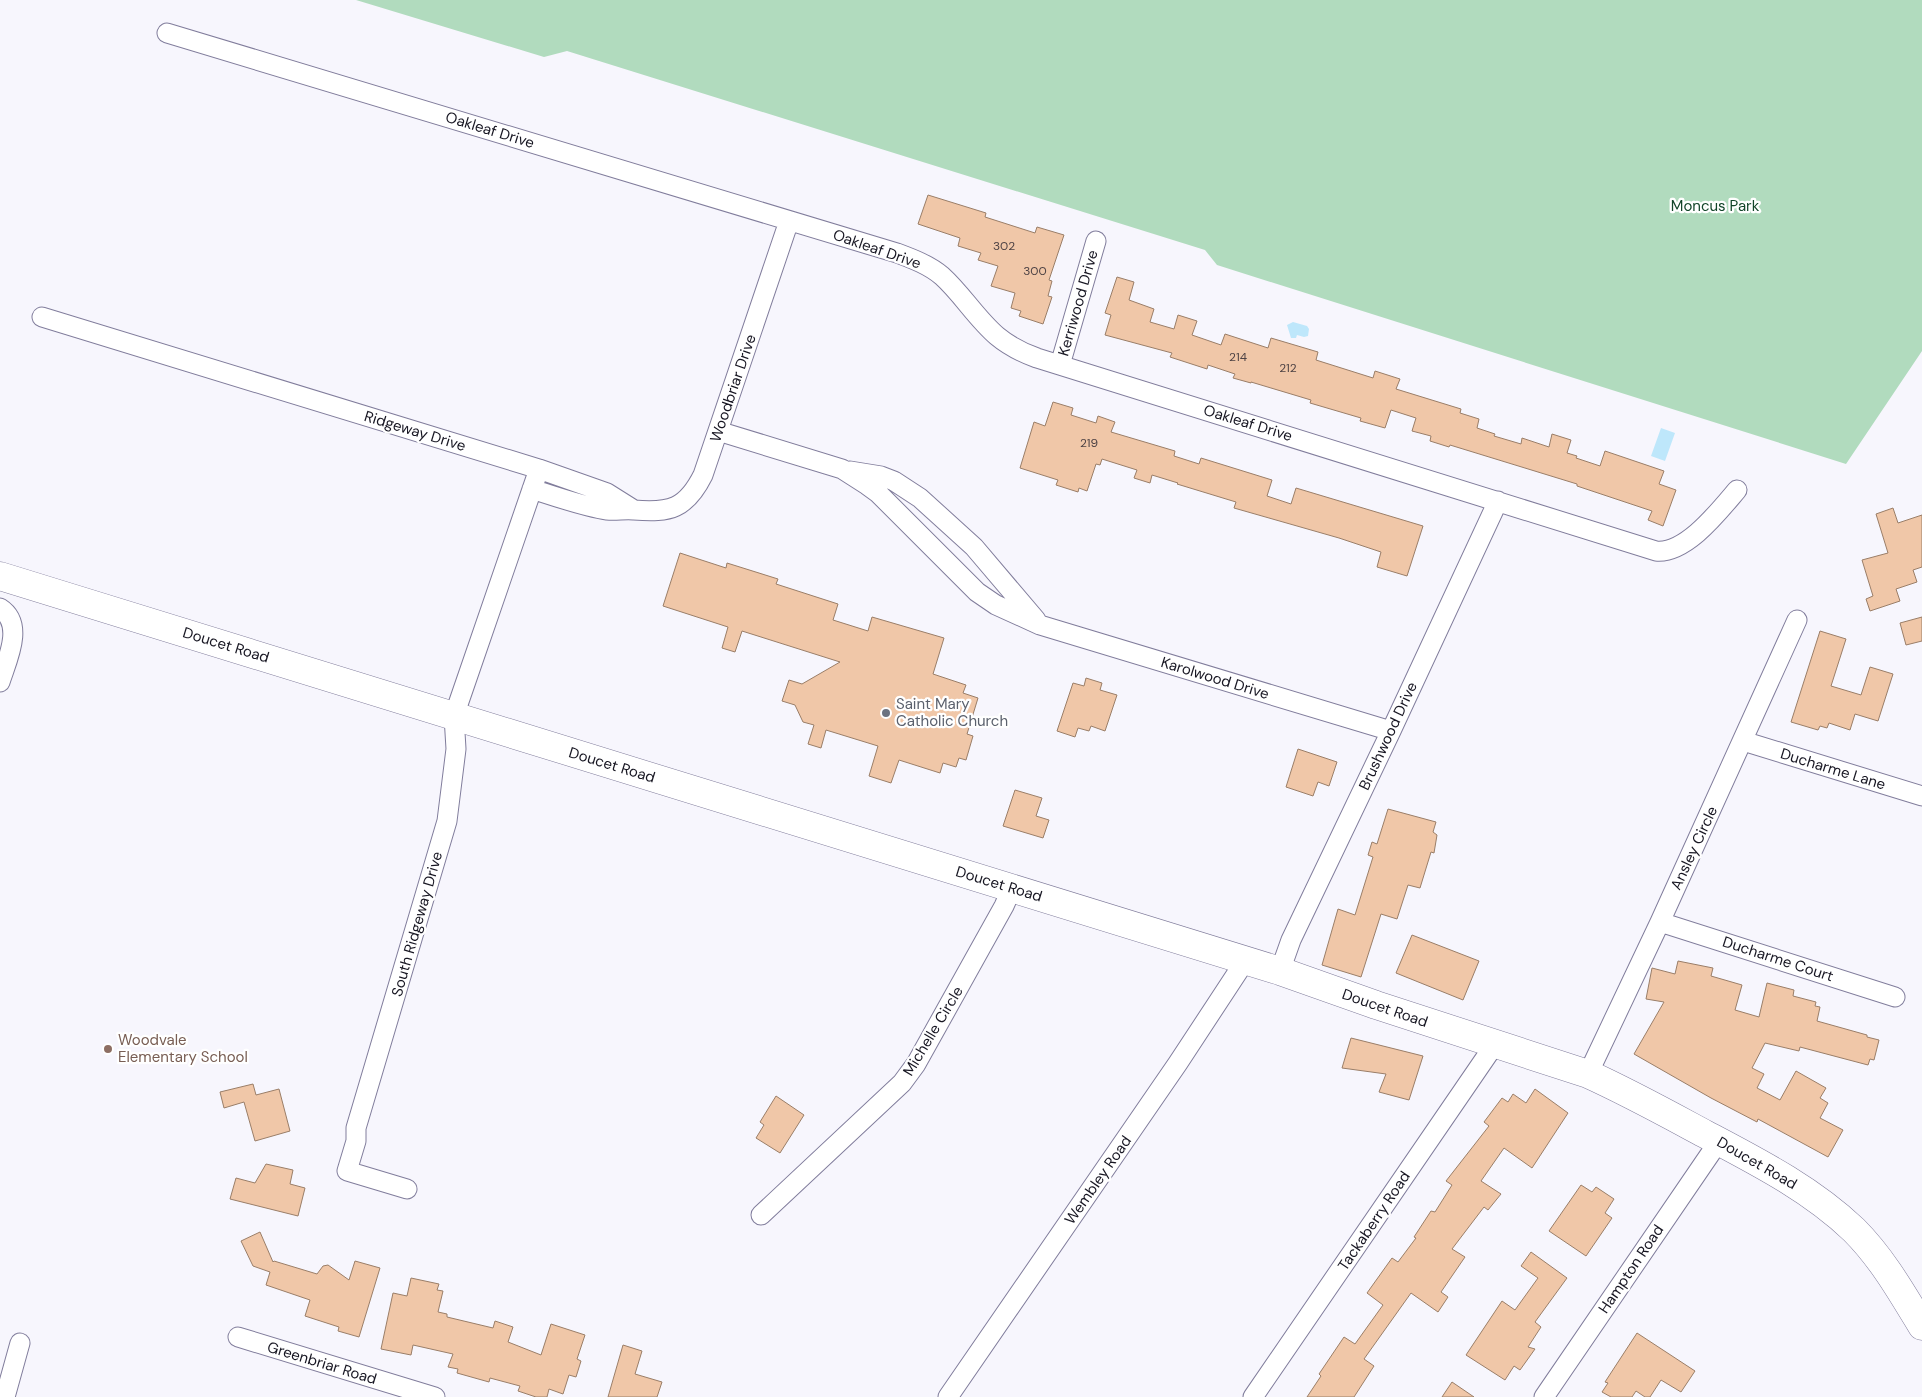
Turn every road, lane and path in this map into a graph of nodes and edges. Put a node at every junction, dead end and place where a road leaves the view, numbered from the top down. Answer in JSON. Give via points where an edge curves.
{"nodes":[{"id":1,"x":167,"y":33,"type":"dead end"},
{"id":2,"x":790,"y":221,"type":"junction"},
{"id":3,"x":1096,"y":241,"type":"dead end"},
{"id":4,"x":42,"y":317,"type":"dead end"},
{"id":5,"x":1060,"y":365,"type":"junction"},
{"id":6,"x":718,"y":431,"type":"junction"},
{"id":7,"x":539,"y":469,"type":"junction"},
{"id":8,"x":842,"y":469,"type":"junction"},
{"id":9,"x":532,"y":490,"type":"junction"},
{"id":10,"x":1737,"y":490,"type":"dead end"},
{"id":11,"x":1498,"y":500,"type":"junction"},
{"id":12,"x":634,"y":510,"type":"junction"},
{"id":13,"x":0,"y":576,"type":"edge"},
{"id":14,"x":0,"y":608,"type":"edge"},
{"id":15,"x":1797,"y":620,"type":"dead end"},
{"id":16,"x":1040,"y":625,"type":"junction"},
{"id":17,"x":0,"y":682,"type":"edge"},
{"id":18,"x":454,"y":716,"type":"junction"},
{"id":19,"x":1391,"y":731,"type":"junction"},
{"id":20,"x":1744,"y":741,"type":"junction"},
{"id":21,"x":1922,"y":796,"type":"edge"},
{"id":22,"x":1012,"y":888,"type":"junction"},
{"id":23,"x":1660,"y":922,"type":"junction"},
{"id":24,"x":1245,"y":961,"type":"junction"},
{"id":25,"x":1280,"y":971,"type":"junction"},
{"id":26,"x":1895,"y":996,"type":"dead end"},
{"id":27,"x":1495,"y":1044,"type":"junction"},
{"id":28,"x":1588,"y":1074,"type":"junction"},
{"id":29,"x":1719,"y":1141,"type":"junction"},
{"id":30,"x":407,"y":1189,"type":"dead end"},
{"id":31,"x":761,"y":1215,"type":"dead end"},
{"id":32,"x":1922,"y":1326,"type":"edge"},
{"id":33,"x":238,"y":1337,"type":"dead end"},
{"id":34,"x":20,"y":1343,"type":"dead end"},
{"id":35,"x":5,"y":1397,"type":"edge"},
{"id":36,"x":435,"y":1397,"type":"edge"},
{"id":37,"x":948,"y":1397,"type":"edge"},
{"id":38,"x":1253,"y":1397,"type":"edge"},
{"id":39,"x":1544,"y":1397,"type":"edge"}],
"edges":[{"from":1,"to":2,"type":"street","name":"Oakleaf Drive"},
{"from":2,"to":5,"type":"street","name":"Oakleaf Drive","via":[[897,253],[925,265],[958,290],[996,336],[1023,353]]},
{"from":2,"to":6,"type":"street","name":"Woodbriar Drive"},
{"from":3,"to":5,"type":"street","name":"Kerriwood Drive"},
{"from":4,"to":7,"type":"street","name":"Ridgeway Drive"},
{"from":5,"to":11,"type":"street","name":"Oakleaf Drive"},
{"from":6,"to":8,"type":"street","name":"Karolwood Drive"},
{"from":6,"to":12,"type":"street","name":"Woodbriar Drive","via":[[703,475],[687,499],[661,511]]},
{"from":7,"to":9,"type":"street"},
{"from":7,"to":12,"type":"street","via":[[608,493]]},
{"from":8,"to":16,"type":"street","name":"Karolwood Drive","via":[[878,493],[977,592],[996,605]]},
{"from":8,"to":16,"type":"street","name":"Karolwood Drive","via":[[881,476],[920,498],[974,547]]},
{"from":9,"to":12,"type":"street","name":"Woodbriar Drive","via":[[607,510]]},
{"from":9,"to":18,"type":"street"},
{"from":10,"to":11,"type":"street","name":"Oakleaf Drive","via":[[1711,520],[1678,548],[1662,552]]},
{"from":11,"to":19,"type":"street","name":"Brushwood Drive"},
{"from":13,"to":18,"type":"street","name":"Doucet Road"},
{"from":14,"to":17,"type":"street","via":[[10,619],[13,629],[13,640]]},
{"from":15,"to":20,"type":"street","name":"Ansley Circle"},
{"from":16,"to":19,"type":"street","name":"Karolwood Drive"},
{"from":18,"to":22,"type":"street","name":"Doucet Road"},
{"from":18,"to":30,"type":"street","name":"South Ridgeway Drive","via":[[456,749],[447,821],[356,1128],[356,1141],[347,1171]]},
{"from":19,"to":25,"type":"street","name":"Brushwood Drive"},
{"from":20,"to":21,"type":"street","name":"Ducharme Lane"},
{"from":20,"to":23,"type":"street","name":"Ansley Circle"},
{"from":22,"to":24,"type":"street","name":"Doucet Road"},
{"from":22,"to":31,"type":"street","name":"Michelle Circle","via":[[912,1070]]},
{"from":23,"to":26,"type":"street","name":"Ducharme Court"},
{"from":23,"to":28,"type":"street","name":"Ansley Circle"},
{"from":24,"to":25,"type":"street","name":"Doucet Road"},
{"from":24,"to":37,"type":"street","name":"Wembley Road"},
{"from":25,"to":27,"type":"street","name":"Doucet Road"},
{"from":27,"to":28,"type":"street","name":"Doucet Road"},
{"from":27,"to":38,"type":"street","name":"Tackaberry Road"},
{"from":28,"to":29,"type":"street","name":"Doucet Road"},
{"from":29,"to":32,"type":"street","name":"Doucet Road","via":[[1786,1178],[1819,1200],[1856,1232],[1892,1276]]},
{"from":29,"to":39,"type":"street","name":"Hampton Road"},
{"from":33,"to":36,"type":"street","name":"Greenbriar Road"},
{"from":34,"to":35,"type":"street"}]}
